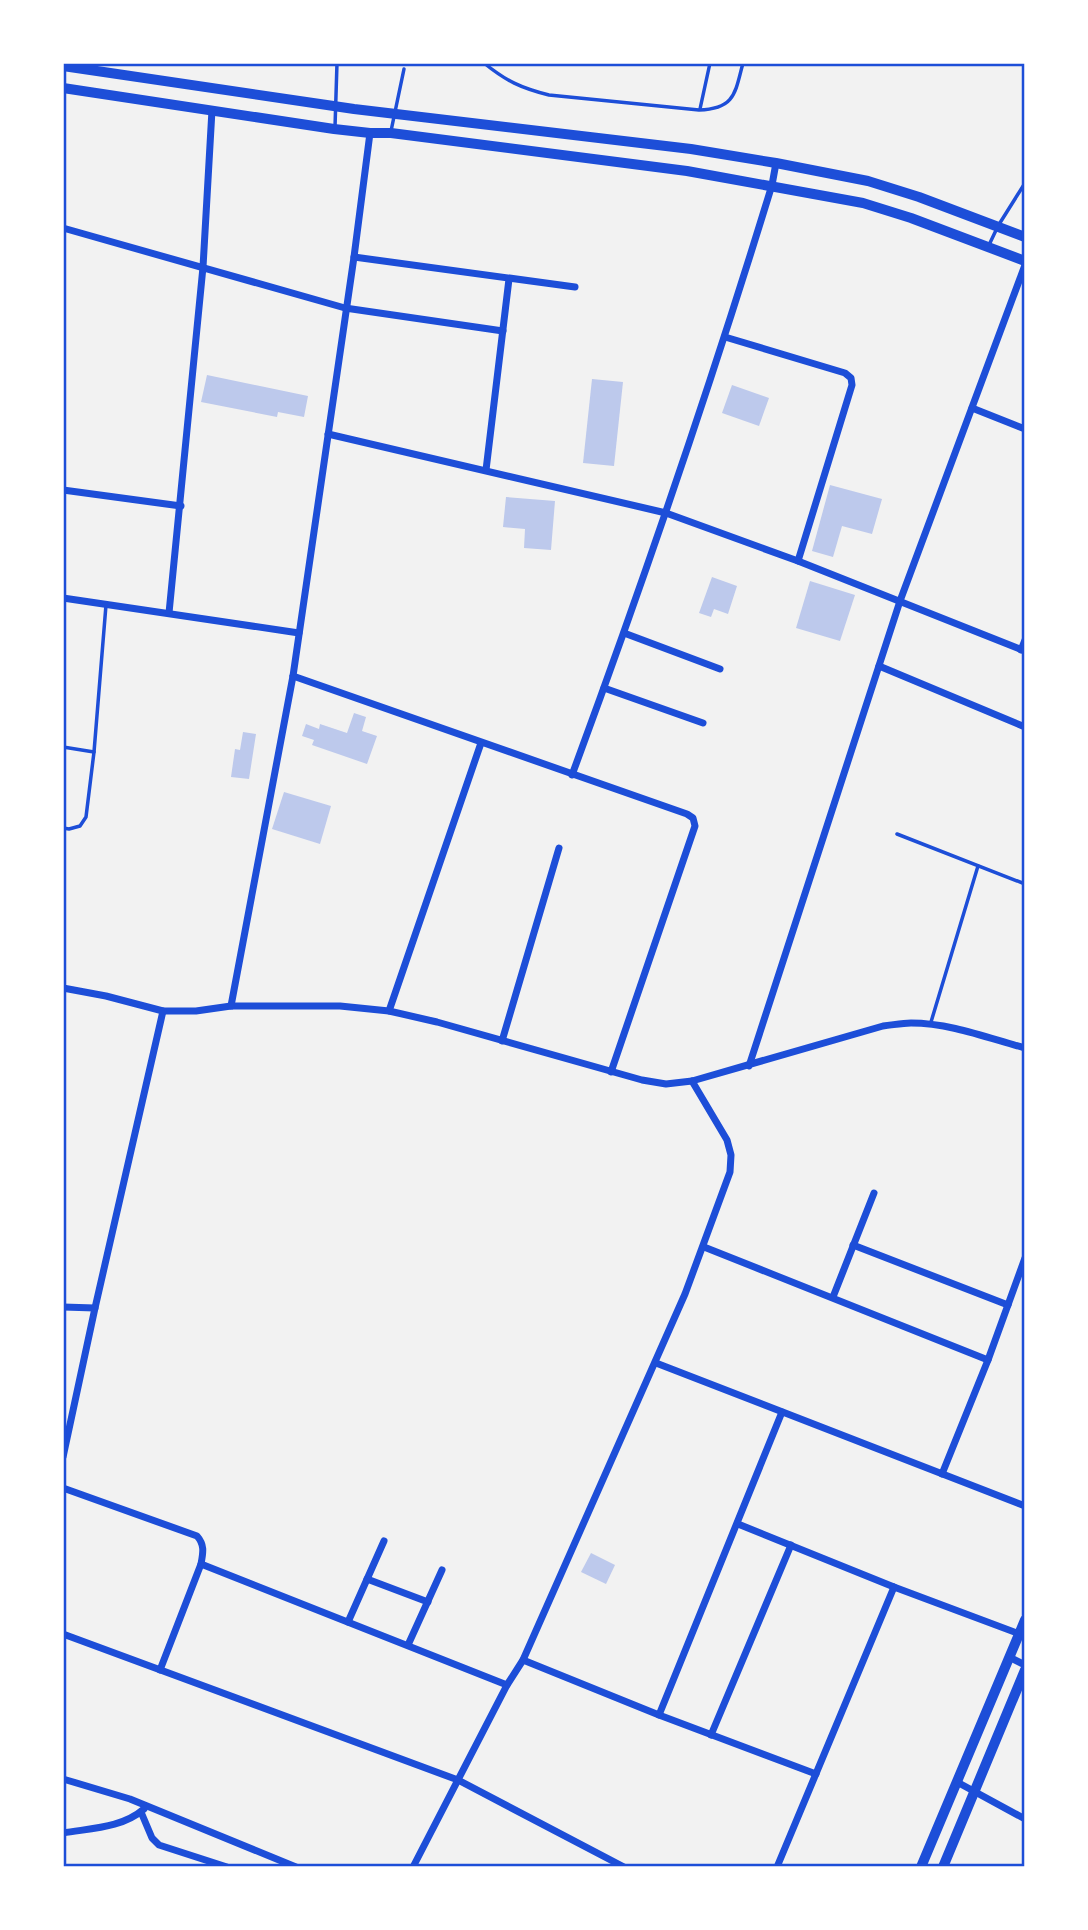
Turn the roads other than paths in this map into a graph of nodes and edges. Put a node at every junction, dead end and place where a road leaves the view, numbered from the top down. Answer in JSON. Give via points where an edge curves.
{"nodes":[{"id":1,"x":337,"y":63,"type":"edge"},
{"id":2,"x":484,"y":63,"type":"edge"},
{"id":3,"x":710,"y":63,"type":"edge"},
{"id":4,"x":743,"y":63,"type":"edge"},
{"id":5,"x":63,"y":66,"type":"edge"},
{"id":6,"x":404,"y":69,"type":"dead end"},
{"id":7,"x":63,"y":88,"type":"edge"},
{"id":8,"x":336,"y":105,"type":"junction"},
{"id":9,"x":212,"y":110,"type":"junction"},
{"id":10,"x":699,"y":110,"type":"junction"},
{"id":11,"x":395,"y":113,"type":"junction"},
{"id":12,"x":334,"y":129,"type":"junction"},
{"id":13,"x":370,"y":133,"type":"junction"},
{"id":14,"x":391,"y":133,"type":"junction"},
{"id":15,"x":776,"y":163,"type":"junction"},
{"id":16,"x":1025,"y":183,"type":"edge"},
{"id":17,"x":772,"y":185,"type":"junction"},
{"id":18,"x":998,"y":226,"type":"junction"},
{"id":19,"x":63,"y":228,"type":"edge"},
{"id":20,"x":1025,"y":237,"type":"edge"},
{"id":21,"x":988,"y":247,"type":"junction"},
{"id":22,"x":354,"y":257,"type":"junction"},
{"id":23,"x":1025,"y":263,"type":"edge"},
{"id":24,"x":203,"y":267,"type":"junction"},
{"id":25,"x":509,"y":279,"type":"junction"},
{"id":26,"x":575,"y":287,"type":"dead end"},
{"id":27,"x":345,"y":308,"type":"junction"},
{"id":28,"x":503,"y":331,"type":"junction"},
{"id":29,"x":725,"y":337,"type":"junction"},
{"id":30,"x":972,"y":408,"type":"junction"},
{"id":31,"x":1025,"y":429,"type":"edge"},
{"id":32,"x":328,"y":434,"type":"junction"},
{"id":33,"x":486,"y":470,"type":"junction"},
{"id":34,"x":63,"y":490,"type":"edge"},
{"id":35,"x":181,"y":506,"type":"junction"},
{"id":36,"x":666,"y":513,"type":"junction"},
{"id":37,"x":798,"y":561,"type":"junction"},
{"id":38,"x":63,"y":598,"type":"edge"},
{"id":39,"x":900,"y":601,"type":"junction"},
{"id":40,"x":106,"y":605,"type":"junction"},
{"id":41,"x":169,"y":613,"type":"junction"},
{"id":42,"x":299,"y":633,"type":"junction"},
{"id":43,"x":624,"y":633,"type":"junction"},
{"id":44,"x":1025,"y":640,"type":"edge"},
{"id":45,"x":1023,"y":651,"type":"edge"},
{"id":46,"x":878,"y":666,"type":"junction"},
{"id":47,"x":720,"y":669,"type":"dead end"},
{"id":48,"x":293,"y":676,"type":"junction"},
{"id":49,"x":604,"y":688,"type":"junction"},
{"id":50,"x":703,"y":723,"type":"dead end"},
{"id":51,"x":1025,"y":727,"type":"edge"},
{"id":52,"x":481,"y":743,"type":"junction"},
{"id":53,"x":63,"y":747,"type":"edge"},
{"id":54,"x":94,"y":752,"type":"junction"},
{"id":55,"x":572,"y":775,"type":"junction"},
{"id":56,"x":63,"y":828,"type":"edge"},
{"id":57,"x":897,"y":834,"type":"dead end"},
{"id":58,"x":559,"y":848,"type":"dead end"},
{"id":59,"x":978,"y":866,"type":"junction"},
{"id":60,"x":1025,"y":884,"type":"edge"},
{"id":61,"x":63,"y":988,"type":"edge"},
{"id":62,"x":231,"y":1006,"type":"junction"},
{"id":63,"x":163,"y":1011,"type":"junction"},
{"id":64,"x":389,"y":1011,"type":"junction"},
{"id":65,"x":931,"y":1024,"type":"junction"},
{"id":66,"x":502,"y":1041,"type":"junction"},
{"id":67,"x":1025,"y":1048,"type":"edge"},
{"id":68,"x":749,"y":1066,"type":"junction"},
{"id":69,"x":611,"y":1072,"type":"junction"},
{"id":70,"x":692,"y":1081,"type":"junction"},
{"id":71,"x":874,"y":1192,"type":"dead end"},
{"id":72,"x":853,"y":1245,"type":"junction"},
{"id":73,"x":704,"y":1247,"type":"junction"},
{"id":74,"x":1025,"y":1258,"type":"edge"},
{"id":75,"x":833,"y":1297,"type":"junction"},
{"id":76,"x":1008,"y":1305,"type":"junction"},
{"id":77,"x":63,"y":1307,"type":"edge"},
{"id":78,"x":95,"y":1308,"type":"junction"},
{"id":79,"x":988,"y":1360,"type":"junction"},
{"id":80,"x":656,"y":1363,"type":"junction"},
{"id":81,"x":782,"y":1412,"type":"junction"},
{"id":82,"x":63,"y":1457,"type":"edge"},
{"id":83,"x":942,"y":1474,"type":"junction"},
{"id":84,"x":63,"y":1488,"type":"edge"},
{"id":85,"x":1025,"y":1506,"type":"edge"},
{"id":86,"x":738,"y":1524,"type":"junction"},
{"id":87,"x":384,"y":1541,"type":"dead end"},
{"id":88,"x":791,"y":1545,"type":"junction"},
{"id":89,"x":201,"y":1564,"type":"junction"},
{"id":90,"x":442,"y":1570,"type":"dead end"},
{"id":91,"x":368,"y":1579,"type":"junction"},
{"id":92,"x":894,"y":1587,"type":"junction"},
{"id":93,"x":428,"y":1602,"type":"junction"},
{"id":94,"x":1025,"y":1620,"type":"edge"},
{"id":95,"x":348,"y":1622,"type":"junction"},
{"id":96,"x":63,"y":1634,"type":"edge"},
{"id":97,"x":1022,"y":1635,"type":"edge"},
{"id":98,"x":408,"y":1645,"type":"junction"},
{"id":99,"x":1009,"y":1657,"type":"junction"},
{"id":100,"x":523,"y":1660,"type":"junction"},
{"id":101,"x":1025,"y":1667,"type":"edge"},
{"id":102,"x":160,"y":1670,"type":"junction"},
{"id":103,"x":507,"y":1685,"type":"junction"},
{"id":104,"x":659,"y":1715,"type":"junction"},
{"id":105,"x":711,"y":1735,"type":"junction"},
{"id":106,"x":817,"y":1774,"type":"junction"},
{"id":107,"x":63,"y":1779,"type":"edge"},
{"id":108,"x":458,"y":1780,"type":"junction"},
{"id":109,"x":957,"y":1782,"type":"junction"},
{"id":110,"x":975,"y":1792,"type":"junction"},
{"id":111,"x":144,"y":1809,"type":"junction"},
{"id":112,"x":1025,"y":1819,"type":"edge"},
{"id":113,"x":63,"y":1833,"type":"edge"},
{"id":114,"x":227,"y":1867,"type":"edge"},
{"id":115,"x":296,"y":1867,"type":"edge"},
{"id":116,"x":413,"y":1867,"type":"edge"},
{"id":117,"x":624,"y":1867,"type":"edge"},
{"id":118,"x":777,"y":1867,"type":"edge"},
{"id":119,"x":921,"y":1867,"type":"edge"},
{"id":120,"x":943,"y":1867,"type":"edge"}],
"edges":[{"from":1,"to":8,"type":"lane"},
{"from":2,"to":10,"type":"lane","via":[[525,89],[549,95]]},
{"from":3,"to":10,"type":"lane"},
{"from":4,"to":10,"type":"lane","via":[[734,95],[726,105]]},
{"from":5,"to":8,"type":"street"},
{"from":6,"to":11,"type":"lane"},
{"from":7,"to":9,"type":"street"},
{"from":8,"to":11,"type":"street"},
{"from":8,"to":12,"type":"lane"},
{"from":9,"to":12,"type":"street"},
{"from":9,"to":24,"type":"street"},
{"from":11,"to":14,"type":"lane"},
{"from":11,"to":15,"type":"street"},
{"from":12,"to":13,"type":"street"},
{"from":13,"to":14,"type":"street"},
{"from":13,"to":22,"type":"street"},
{"from":14,"to":17,"type":"street"},
{"from":15,"to":17,"type":"street"},
{"from":15,"to":18,"type":"street","via":[[868,181]]},
{"from":16,"to":18,"type":"lane"},
{"from":17,"to":21,"type":"street","via":[[863,203]]},
{"from":17,"to":29,"type":"street"},
{"from":18,"to":20,"type":"street"},
{"from":18,"to":21,"type":"lane"},
{"from":19,"to":24,"type":"street"},
{"from":21,"to":23,"type":"street"},
{"from":22,"to":25,"type":"street"},
{"from":22,"to":27,"type":"street"},
{"from":23,"to":30,"type":"street"},
{"from":24,"to":27,"type":"street"},
{"from":24,"to":35,"type":"street"},
{"from":25,"to":26,"type":"street"},
{"from":25,"to":28,"type":"street"},
{"from":27,"to":28,"type":"street"},
{"from":27,"to":32,"type":"street"},
{"from":28,"to":33,"type":"street"},
{"from":29,"to":36,"type":"street"},
{"from":29,"to":37,"type":"street","via":[[851,378]]},
{"from":30,"to":31,"type":"street"},
{"from":30,"to":39,"type":"street"},
{"from":32,"to":33,"type":"street"},
{"from":32,"to":42,"type":"street"},
{"from":33,"to":36,"type":"street"},
{"from":34,"to":35,"type":"street"},
{"from":35,"to":41,"type":"street"},
{"from":36,"to":37,"type":"street"},
{"from":36,"to":43,"type":"street"},
{"from":37,"to":39,"type":"street"},
{"from":38,"to":40,"type":"street"},
{"from":39,"to":45,"type":"street"},
{"from":39,"to":46,"type":"street"},
{"from":40,"to":41,"type":"street"},
{"from":40,"to":54,"type":"lane"},
{"from":41,"to":42,"type":"street"},
{"from":42,"to":48,"type":"street"},
{"from":43,"to":47,"type":"street"},
{"from":43,"to":49,"type":"street"},
{"from":44,"to":45,"type":"street"},
{"from":46,"to":51,"type":"street"},
{"from":46,"to":68,"type":"street"},
{"from":48,"to":52,"type":"street"},
{"from":48,"to":62,"type":"street"},
{"from":49,"to":50,"type":"street"},
{"from":49,"to":55,"type":"street"},
{"from":52,"to":55,"type":"street"},
{"from":52,"to":64,"type":"street"},
{"from":53,"to":54,"type":"lane"},
{"from":54,"to":56,"type":"lane","via":[[86,817],[80,826]]},
{"from":55,"to":69,"type":"street","via":[[687,814],[695,826]]},
{"from":57,"to":59,"type":"lane"},
{"from":58,"to":66,"type":"street"},
{"from":59,"to":60,"type":"lane"},
{"from":59,"to":65,"type":"lane"},
{"from":61,"to":63,"type":"street"},
{"from":62,"to":63,"type":"street"},
{"from":62,"to":64,"type":"street"},
{"from":63,"to":78,"type":"street"},
{"from":64,"to":66,"type":"street"},
{"from":65,"to":67,"type":"street"},
{"from":65,"to":68,"type":"street","via":[[883,1026]]},
{"from":66,"to":69,"type":"street"},
{"from":68,"to":70,"type":"street"},
{"from":69,"to":70,"type":"street","via":[[666,1084]]},
{"from":70,"to":73,"type":"street","via":[[731,1155],[730,1172]]},
{"from":71,"to":72,"type":"street"},
{"from":72,"to":75,"type":"street"},
{"from":72,"to":76,"type":"street"},
{"from":73,"to":75,"type":"street"},
{"from":73,"to":80,"type":"street"},
{"from":74,"to":76,"type":"street"},
{"from":75,"to":79,"type":"street"},
{"from":76,"to":79,"type":"street"},
{"from":77,"to":78,"type":"street"},
{"from":78,"to":82,"type":"street"},
{"from":79,"to":83,"type":"street"},
{"from":80,"to":81,"type":"street"},
{"from":80,"to":100,"type":"street"},
{"from":81,"to":83,"type":"street"},
{"from":81,"to":86,"type":"street"},
{"from":83,"to":85,"type":"street"},
{"from":84,"to":89,"type":"street","via":[[197,1536],[202,1541]]},
{"from":86,"to":88,"type":"street"},
{"from":86,"to":104,"type":"street"},
{"from":87,"to":91,"type":"street"},
{"from":88,"to":92,"type":"street"},
{"from":88,"to":105,"type":"street"},
{"from":89,"to":95,"type":"street"},
{"from":89,"to":102,"type":"street"},
{"from":90,"to":93,"type":"street"},
{"from":91,"to":93,"type":"street"},
{"from":91,"to":95,"type":"street"},
{"from":92,"to":97,"type":"street"},
{"from":92,"to":106,"type":"street"},
{"from":93,"to":98,"type":"street"},
{"from":94,"to":97,"type":"street"},
{"from":95,"to":98,"type":"street"},
{"from":96,"to":102,"type":"street"},
{"from":97,"to":99,"type":"street"},
{"from":98,"to":103,"type":"street"},
{"from":99,"to":101,"type":"street"},
{"from":99,"to":109,"type":"street"},
{"from":100,"to":103,"type":"street"},
{"from":100,"to":104,"type":"street"},
{"from":101,"to":110,"type":"street"},
{"from":102,"to":108,"type":"street"},
{"from":103,"to":108,"type":"street"},
{"from":104,"to":105,"type":"street"},
{"from":105,"to":106,"type":"street"},
{"from":106,"to":118,"type":"street"},
{"from":107,"to":111,"type":"street","via":[[130,1799]]},
{"from":108,"to":116,"type":"street"},
{"from":108,"to":117,"type":"street"},
{"from":109,"to":110,"type":"street"},
{"from":109,"to":119,"type":"street"},
{"from":110,"to":112,"type":"street"},
{"from":110,"to":120,"type":"street"},
{"from":111,"to":113,"type":"street","via":[[117,1825]]},
{"from":111,"to":114,"type":"street","via":[[152,1838],[159,1845]]},
{"from":111,"to":115,"type":"street"}]}
